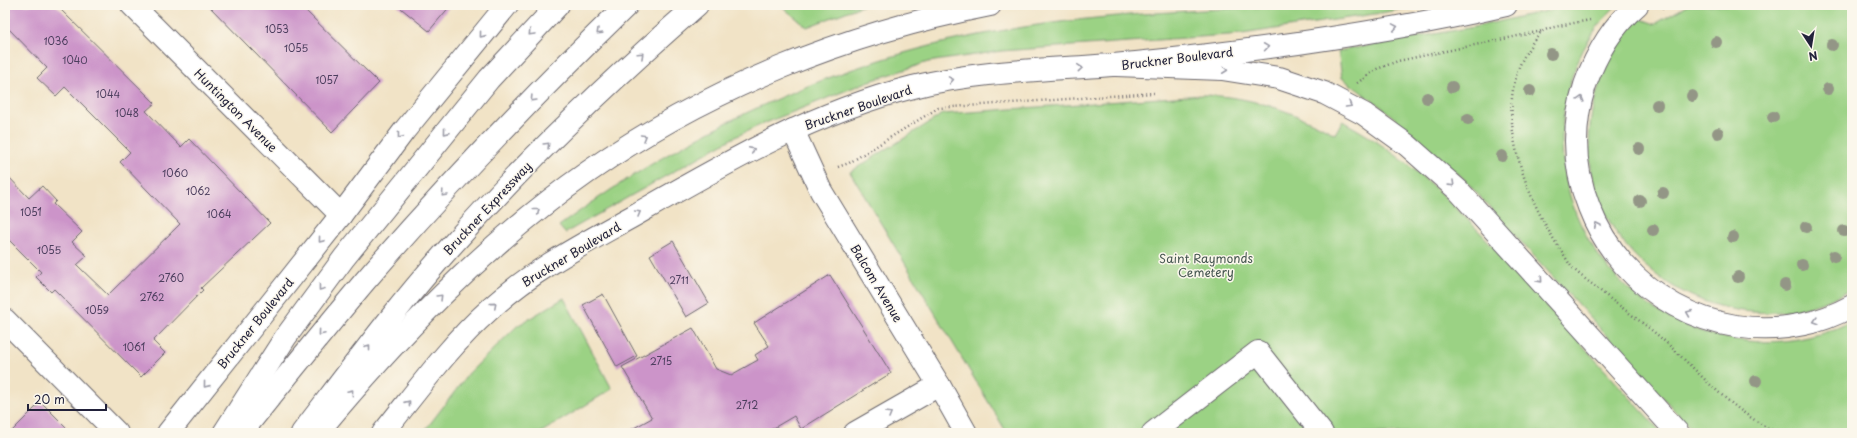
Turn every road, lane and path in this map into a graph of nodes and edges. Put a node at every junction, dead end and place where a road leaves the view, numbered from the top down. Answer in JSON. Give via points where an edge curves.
{"nodes":[{"id":1,"x":132,"y":5,"type":"edge"},
{"id":2,"x":507,"y":5,"type":"edge"},
{"id":3,"x":558,"y":5,"type":"edge"},
{"id":4,"x":627,"y":5,"type":"edge"},
{"id":5,"x":697,"y":5,"type":"edge"},
{"id":6,"x":990,"y":5,"type":"edge"},
{"id":7,"x":1506,"y":5,"type":"edge"},
{"id":8,"x":1637,"y":5,"type":"edge"},
{"id":9,"x":1116,"y":65,"type":"junction"},
{"id":10,"x":793,"y":130,"type":"junction"},
{"id":11,"x":341,"y":216,"type":"junction"},
{"id":12,"x":1852,"y":306,"type":"edge"},
{"id":13,"x":5,"y":320,"type":"edge"},
{"id":14,"x":940,"y":385,"type":"junction"},
{"id":15,"x":117,"y":433,"type":"edge"},
{"id":16,"x":168,"y":433,"type":"edge"},
{"id":17,"x":224,"y":433,"type":"edge"},
{"id":18,"x":241,"y":433,"type":"edge"},
{"id":19,"x":302,"y":433,"type":"edge"},
{"id":20,"x":317,"y":433,"type":"edge"},
{"id":21,"x":383,"y":433,"type":"edge"},
{"id":22,"x":855,"y":433,"type":"edge"},
{"id":23,"x":966,"y":433,"type":"edge"},
{"id":24,"x":1153,"y":433,"type":"edge"},
{"id":25,"x":1322,"y":433,"type":"edge"},
{"id":26,"x":1678,"y":433,"type":"edge"}],
"edges":[{"from":1,"to":11,"type":"main road","name":"Huntington Avenue"},
{"from":2,"to":11,"type":"main road","name":"Bruckner Boulevard","one_way":true,"via":[[404,131]]},
{"from":3,"to":17,"type":"main road","one_way":true,"via":[[490,79],[344,258],[285,338]]},
{"from":4,"to":18,"type":"main road","one_way":true,"via":[[510,123],[430,209],[335,316]]},
{"from":19,"to":5,"type":"main road","name":"Bruckner Expressway","one_way":true,"via":[[392,316],[454,243],[565,128]]},
{"from":20,"to":6,"type":"main road","one_way":true,"via":[[409,329],[476,263],[550,200],[628,146],[712,99],[798,60],[890,28]]},
{"from":9,"to":7,"type":"main road","name":"Bruckner Boulevard","one_way":true,"via":[[1370,32]]},
{"from":12,"to":8,"type":"main road","one_way":true,"via":[[1823,319],[1787,327],[1753,328],[1718,323],[1685,312],[1655,294],[1628,270],[1606,242],[1581,183],[1576,152],[1577,120],[1588,76],[1602,44]]},
{"from":10,"to":9,"type":"main road","name":"Bruckner Boulevard","one_way":true,"via":[[888,94],[936,82],[996,74]]},
{"from":9,"to":26,"type":"main road","one_way":true,"via":[[1222,69],[1279,78],[1324,93],[1364,114],[1407,145],[1459,191]]},
{"from":10,"to":14,"type":"main road","name":"Balcom Avenue","via":[[821,191]]},
{"from":21,"to":10,"type":"main road","name":"Bruckner Boulevard","one_way":true,"via":[[456,343],[522,282],[565,254],[724,164]]},
{"from":11,"to":16,"type":"main road","name":"Bruckner Boulevard","one_way":true},
{"from":13,"to":15,"type":"main road"},
{"from":22,"to":14,"type":"main road","one_way":true},
{"from":14,"to":23,"type":"main road","name":"Balcom Avenue"},
{"from":24,"to":25,"type":"main road","via":[[1258,352]]}]}
